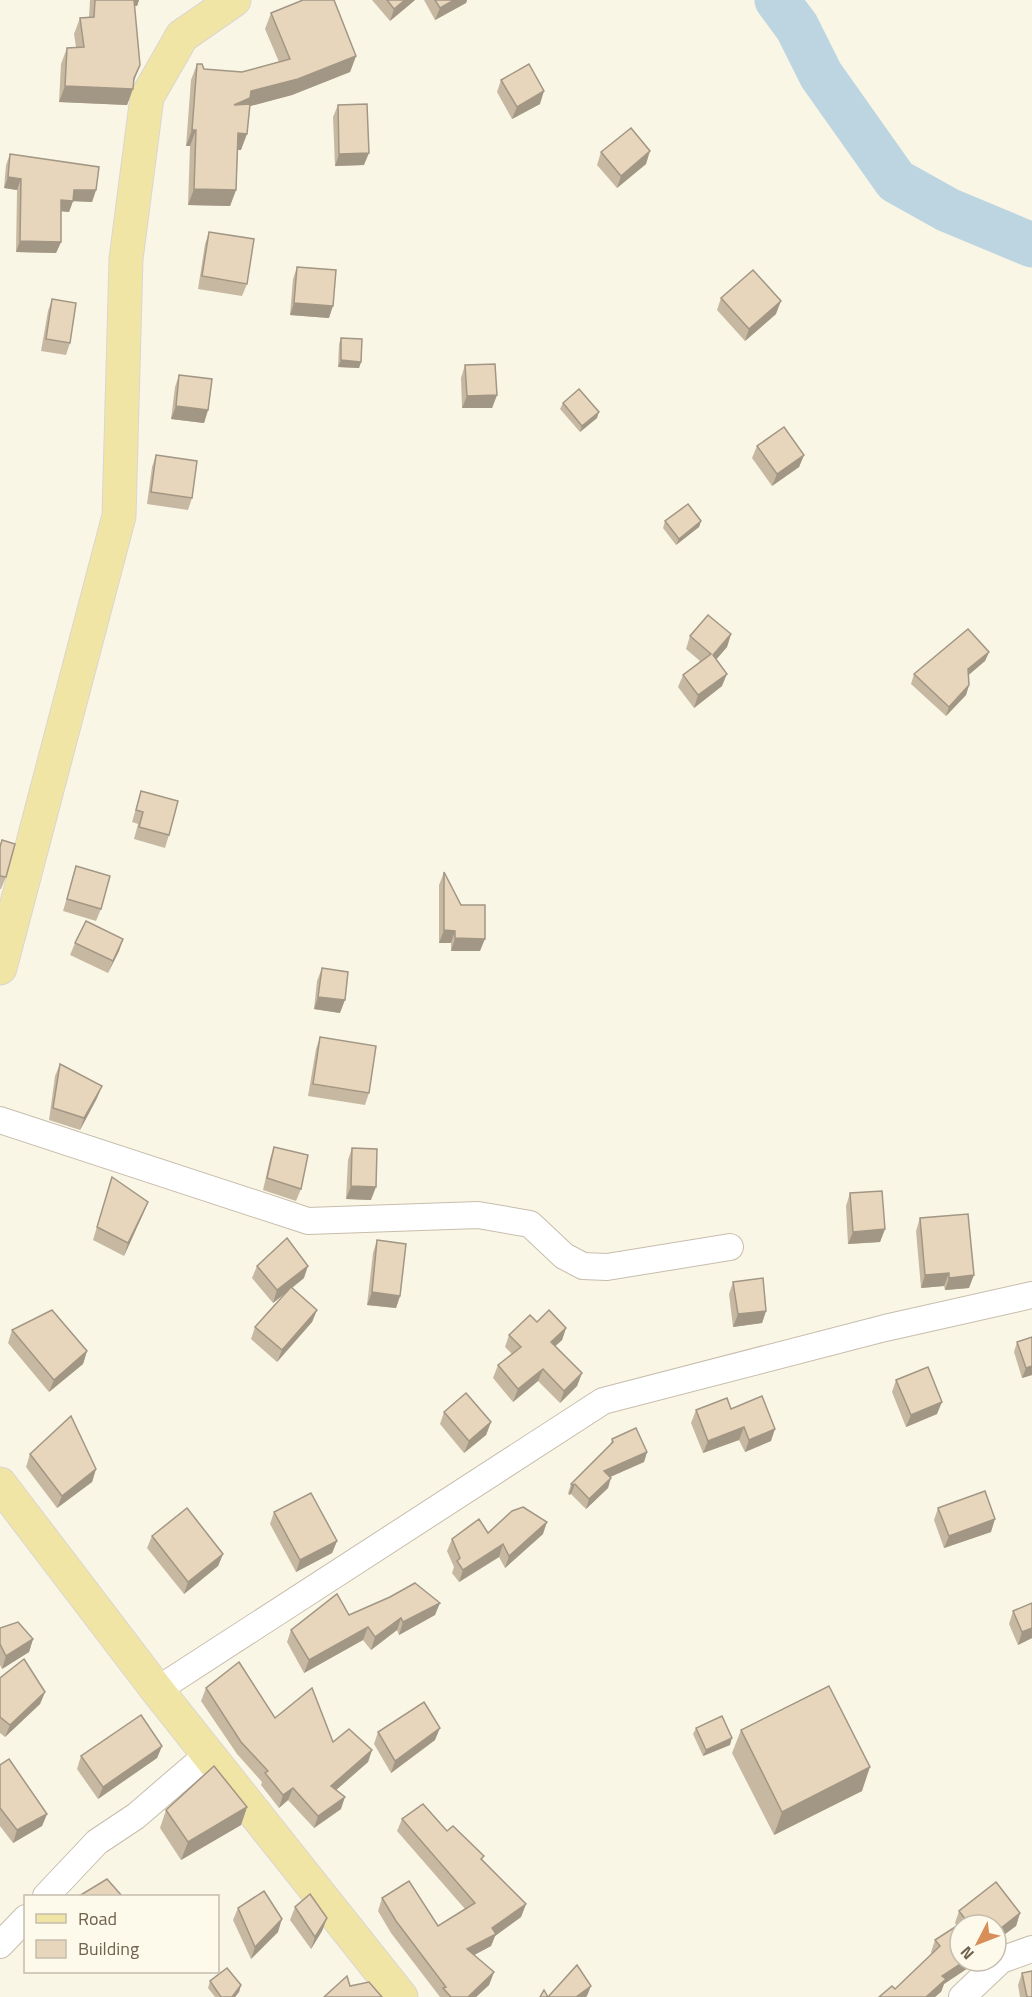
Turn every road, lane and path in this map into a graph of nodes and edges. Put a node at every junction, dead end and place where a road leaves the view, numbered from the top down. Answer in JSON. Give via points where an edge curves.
{"nodes":[{"id":1,"x":234,"y":0,"type":"edge"},
{"id":2,"x":0,"y":968,"type":"edge"},
{"id":3,"x":0,"y":1120,"type":"edge"},
{"id":4,"x":730,"y":1247,"type":"dead end"},
{"id":5,"x":1032,"y":1295,"type":"edge"},
{"id":6,"x":0,"y":1484,"type":"edge"},
{"id":7,"x":157,"y":1690,"type":"junction"},
{"id":8,"x":208,"y":1755,"type":"junction"},
{"id":9,"x":47,"y":1895,"type":"edge"},
{"id":10,"x":24,"y":1920,"type":"edge"},
{"id":11,"x":0,"y":1945,"type":"edge"},
{"id":12,"x":1032,"y":1949,"type":"edge"},
{"id":13,"x":401,"y":1997,"type":"edge"},
{"id":14,"x":962,"y":1997,"type":"edge"}],
"edges":[{"from":1,"to":2,"type":"main road","via":[[182,36],[147,97],[126,259],[119,516]]},
{"from":3,"to":4,"type":"street","via":[[308,1221],[478,1215],[530,1224],[564,1256],[583,1266],[607,1268]]},
{"from":5,"to":7,"type":"street","via":[[885,1328],[603,1401]]},
{"from":6,"to":7,"type":"main road"},
{"from":7,"to":8,"type":"main road"},
{"from":8,"to":9,"type":"street","via":[[136,1816],[97,1842]]},
{"from":8,"to":13,"type":"main road"},
{"from":10,"to":11,"type":"street"},
{"from":12,"to":14,"type":"street","via":[[1001,1960]]}]}
